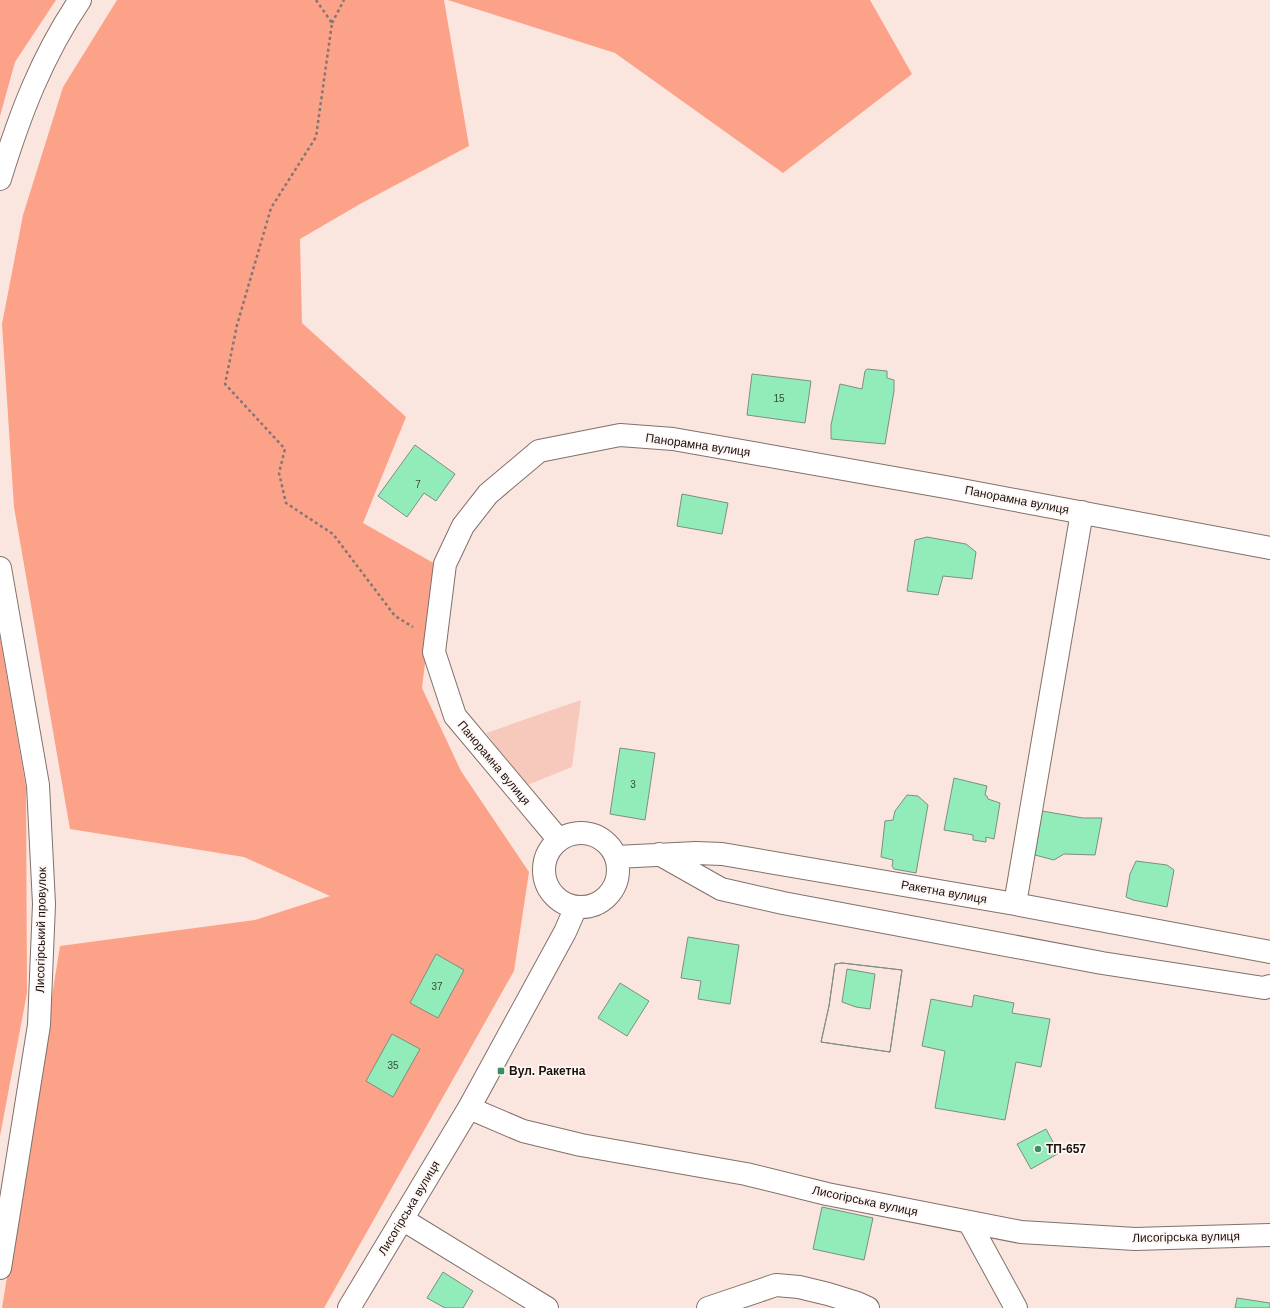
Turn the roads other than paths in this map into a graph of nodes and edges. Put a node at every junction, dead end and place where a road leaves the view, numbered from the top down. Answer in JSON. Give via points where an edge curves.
{"nodes":[{"id":1,"x":80,"y":0,"type":"edge"},
{"id":2,"x":0,"y":179,"type":"edge"},
{"id":3,"x":1082,"y":512,"type":"junction"},
{"id":4,"x":1270,"y":548,"type":"edge"},
{"id":5,"x":0,"y":568,"type":"edge"},
{"id":6,"x":559,"y":840,"type":"junction"},
{"id":7,"x":659,"y":854,"type":"junction"},
{"id":8,"x":616,"y":857,"type":"junction"},
{"id":9,"x":1015,"y":904,"type":"junction"},
{"id":10,"x":576,"y":907,"type":"junction"},
{"id":11,"x":1270,"y":952,"type":"edge"},
{"id":12,"x":1270,"y":986,"type":"edge"},
{"id":13,"x":469,"y":1108,"type":"junction"},
{"id":14,"x":402,"y":1219,"type":"junction"},
{"id":15,"x":969,"y":1222,"type":"junction"},
{"id":16,"x":1270,"y":1235,"type":"edge"},
{"id":17,"x":0,"y":1268,"type":"edge"},
{"id":18,"x":349,"y":1308,"type":"edge"},
{"id":19,"x":547,"y":1308,"type":"edge"},
{"id":20,"x":708,"y":1308,"type":"edge"},
{"id":21,"x":868,"y":1308,"type":"edge"},
{"id":22,"x":1016,"y":1308,"type":"edge"}],
"edges":[{"from":1,"to":2,"type":"street","via":[[37,75],[14,131]]},
{"from":3,"to":4,"type":"street","name":"Панорамна вулиця"},
{"from":3,"to":6,"type":"street","name":"Панорамна вулиця","via":[[673,439],[620,435],[539,451],[488,494],[463,526],[445,564],[434,652],[455,716]]},
{"from":3,"to":9,"type":"street"},
{"from":5,"to":17,"type":"street","name":"Лисогірський провулок","via":[[38,785],[44,904],[39,1025]]},
{"from":6,"to":8,"type":"street","via":[[580,833],[592,835],[606,843]]},
{"from":6,"to":10,"type":"street","via":[[546,857],[544,876],[558,900]]},
{"from":7,"to":8,"type":"street","name":"Ракетна вулиця"},
{"from":7,"to":9,"type":"street","name":"Ракетна вулиця","via":[[722,854]]},
{"from":7,"to":12,"type":"street","via":[[721,889],[783,903],[1102,964],[1264,988]]},
{"from":8,"to":10,"type":"street","via":[[617,879],[606,898],[587,907]]},
{"from":9,"to":11,"type":"street","name":"Ракетна вулиця"},
{"from":10,"to":13,"type":"street","name":"Лисогірська вулиця","via":[[565,932]]},
{"from":13,"to":14,"type":"street","name":"Лисогірська вулиця"},
{"from":13,"to":15,"type":"street","name":"Лисогірська вулиця","via":[[523,1131],[581,1145],[746,1174],[827,1194]]},
{"from":14,"to":18,"type":"street","name":"Лисогірська вулиця"},
{"from":14,"to":19,"type":"street"},
{"from":15,"to":16,"type":"street","name":"Лисогірська вулиця","via":[[1021,1232],[1135,1239]]},
{"from":15,"to":22,"type":"street"},
{"from":20,"to":21,"type":"street","via":[[776,1285],[828,1294]]}]}
